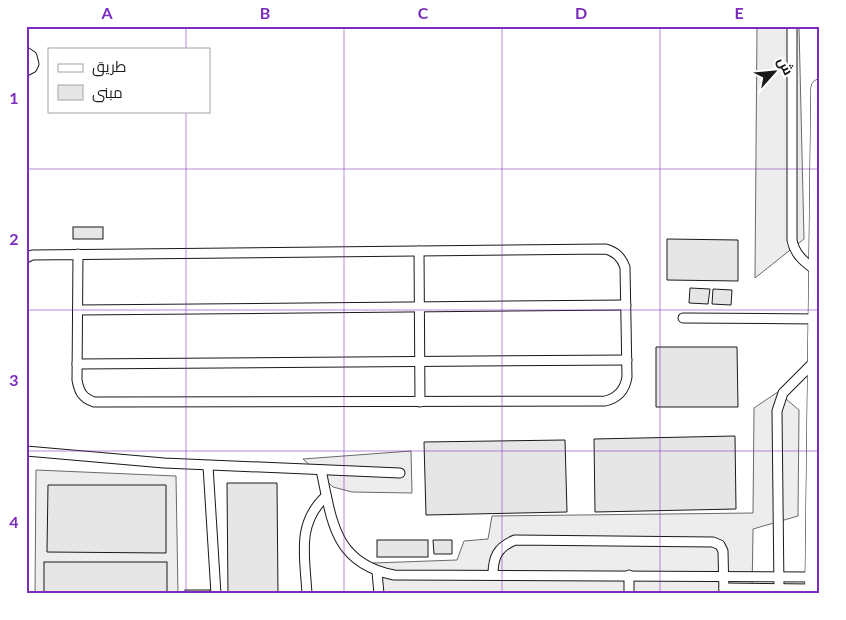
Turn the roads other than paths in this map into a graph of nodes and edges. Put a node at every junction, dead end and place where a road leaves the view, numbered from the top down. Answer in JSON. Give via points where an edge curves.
{"nodes":[{"id":1,"x":792,"y":26,"type":"edge"},
{"id":2,"x":26,"y":52,"type":"edge"},
{"id":3,"x":26,"y":71,"type":"edge"},
{"id":4,"x":820,"y":88,"type":"edge"},
{"id":5,"x":819,"y":161,"type":"edge"},
{"id":6,"x":419,"y":251,"type":"junction"},
{"id":7,"x":28,"y":254,"type":"edge"},
{"id":8,"x":78,"y":254,"type":"junction"},
{"id":9,"x":818,"y":272,"type":"junction"},
{"id":10,"x":626,"y":305,"type":"junction"},
{"id":11,"x":419,"y":307,"type":"junction"},
{"id":12,"x":78,"y":310,"type":"junction"},
{"id":13,"x":683,"y":318,"type":"dead end"},
{"id":14,"x":817,"y":319,"type":"junction"},
{"id":15,"x":627,"y":360,"type":"junction"},
{"id":16,"x":817,"y":360,"type":"junction"},
{"id":17,"x":420,"y":361,"type":"junction"},
{"id":18,"x":77,"y":364,"type":"junction"},
{"id":19,"x":420,"y":402,"type":"junction"},
{"id":20,"x":26,"y":452,"type":"edge"},
{"id":21,"x":208,"y":466,"type":"junction"},
{"id":22,"x":321,"y":470,"type":"junction"},
{"id":23,"x":400,"y":473,"type":"dead end"},
{"id":24,"x":326,"y":496,"type":"junction"},
{"id":25,"x":377,"y":572,"type":"junction"},
{"id":26,"x":493,"y":575,"type":"junction"},
{"id":27,"x":629,"y":575,"type":"junction"},
{"id":28,"x":724,"y":575,"type":"junction"},
{"id":29,"x":780,"y":576,"type":"junction"},
{"id":30,"x":814,"y":586,"type":"edge"},
{"id":31,"x":779,"y":588,"type":"junction"},
{"id":32,"x":724,"y":591,"type":"edge"},
{"id":33,"x":216,"y":594,"type":"edge"},
{"id":34,"x":307,"y":594,"type":"edge"},
{"id":35,"x":379,"y":594,"type":"edge"},
{"id":36,"x":629,"y":594,"type":"edge"}],
"edges":[{"from":1,"to":9,"type":"lane","via":[[792,240],[800,257]]},
{"from":2,"to":3,"type":"lane","via":[[32,56],[34,64]]},
{"from":4,"to":5,"type":"street"},
{"from":5,"to":9,"type":"street"},
{"from":6,"to":8,"type":"lane"},
{"from":6,"to":10,"type":"lane","via":[[612,251],[625,267]]},
{"from":6,"to":11,"type":"lane"},
{"from":7,"to":8,"type":"lane"},
{"from":8,"to":12,"type":"lane"},
{"from":9,"to":14,"type":"street"},
{"from":10,"to":11,"type":"lane"},
{"from":10,"to":15,"type":"lane"},
{"from":11,"to":12,"type":"lane"},
{"from":11,"to":17,"type":"lane"},
{"from":12,"to":18,"type":"lane"},
{"from":13,"to":14,"type":"lane"},
{"from":14,"to":16,"type":"street"},
{"from":15,"to":17,"type":"lane"},
{"from":15,"to":19,"type":"lane","via":[[628,377],[623,390],[605,401]]},
{"from":16,"to":29,"type":"lane","via":[[789,385],[778,411]]},
{"from":16,"to":30,"type":"street"},
{"from":17,"to":18,"type":"lane"},
{"from":17,"to":19,"type":"lane"},
{"from":18,"to":19,"type":"lane","via":[[80,392],[94,402]]},
{"from":20,"to":21,"type":"lane"},
{"from":21,"to":22,"type":"lane"},
{"from":21,"to":33,"type":"lane"},
{"from":22,"to":23,"type":"lane"},
{"from":22,"to":24,"type":"lane"},
{"from":24,"to":25,"type":"lane","via":[[338,538],[348,552]]},
{"from":24,"to":34,"type":"lane","via":[[313,511],[306,530]]},
{"from":25,"to":26,"type":"lane","via":[[394,575]]},
{"from":25,"to":35,"type":"lane"},
{"from":26,"to":27,"type":"lane"},
{"from":26,"to":28,"type":"lane","via":[[493,563],[500,548],[523,540],[713,542],[723,551]]},
{"from":27,"to":28,"type":"lane"},
{"from":27,"to":36,"type":"lane"},
{"from":28,"to":29,"type":"lane"},
{"from":28,"to":32,"type":"lane"},
{"from":29,"to":30,"type":"lane"},
{"from":29,"to":31,"type":"lane"},
{"from":30,"to":31,"type":"lane"},
{"from":31,"to":32,"type":"lane"}]}
